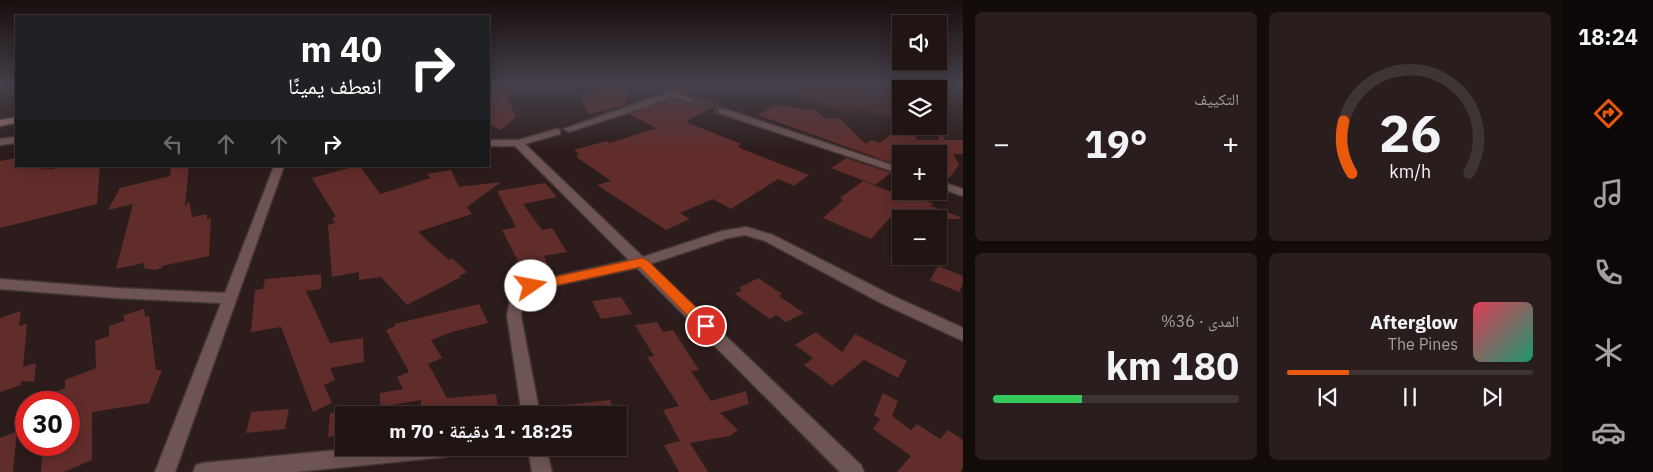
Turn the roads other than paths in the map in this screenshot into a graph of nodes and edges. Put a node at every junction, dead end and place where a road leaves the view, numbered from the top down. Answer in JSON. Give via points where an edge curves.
{"nodes":[{"id":1,"x":636,"y":107,"type":"edge"},
{"id":2,"x":722,"y":111,"type":"tunnel mouth"},
{"id":3,"x":15,"y":112,"type":"edge"},
{"id":4,"x":0,"y":115,"type":"edge"},
{"id":5,"x":15,"y":120,"type":"edge"},
{"id":6,"x":0,"y":123,"type":"edge"},
{"id":7,"x":569,"y":129,"type":"dead end"},
{"id":8,"x":557,"y":132,"type":"dead end"},
{"id":9,"x":15,"y":138,"type":"edge"},
{"id":10,"x":0,"y":142,"type":"edge"},
{"id":11,"x":490,"y":143,"type":"edge"},
{"id":12,"x":518,"y":143,"type":"junction"},
{"id":13,"x":279,"y":167,"type":"edge"},
{"id":14,"x":892,"y":169,"type":"edge"},
{"id":15,"x":947,"y":187,"type":"edge"},
{"id":16,"x":963,"y":193,"type":"edge"},
{"id":17,"x":642,"y":262,"type":"junction"},
{"id":18,"x":0,"y":284,"type":"edge"},
{"id":19,"x":232,"y":298,"type":"junction"},
{"id":20,"x":963,"y":335,"type":"edge"},
{"id":21,"x":529,"y":406,"type":"edge"},
{"id":22,"x":365,"y":456,"type":"edge"},
{"id":23,"x":539,"y":456,"type":"edge"},
{"id":24,"x":166,"y":472,"type":"edge"},
{"id":25,"x":203,"y":472,"type":"edge"},
{"id":26,"x":542,"y":472,"type":"edge"},
{"id":27,"x":854,"y":472,"type":"edge"}],
"edges":[{"from":1,"to":7,"type":"street"},
{"from":2,"to":14,"type":"street"},
{"from":3,"to":4,"type":"main road"},
{"from":5,"to":6,"type":"main road"},
{"from":8,"to":12,"type":"street"},
{"from":9,"to":10,"type":"street"},
{"from":11,"to":12,"type":"street"},
{"from":12,"to":17,"type":"street"},
{"from":13,"to":19,"type":"street"},
{"from":15,"to":16,"type":"street"},
{"from":17,"to":20,"type":"street","via":[[726,234],[746,231],[770,238]]},
{"from":17,"to":21,"type":"street","via":[[531,286],[516,298],[514,316]]},
{"from":17,"to":27,"type":"street"},
{"from":18,"to":19,"type":"street"},
{"from":19,"to":24,"type":"street"},
{"from":22,"to":25,"type":"street"},
{"from":23,"to":26,"type":"street"}]}
